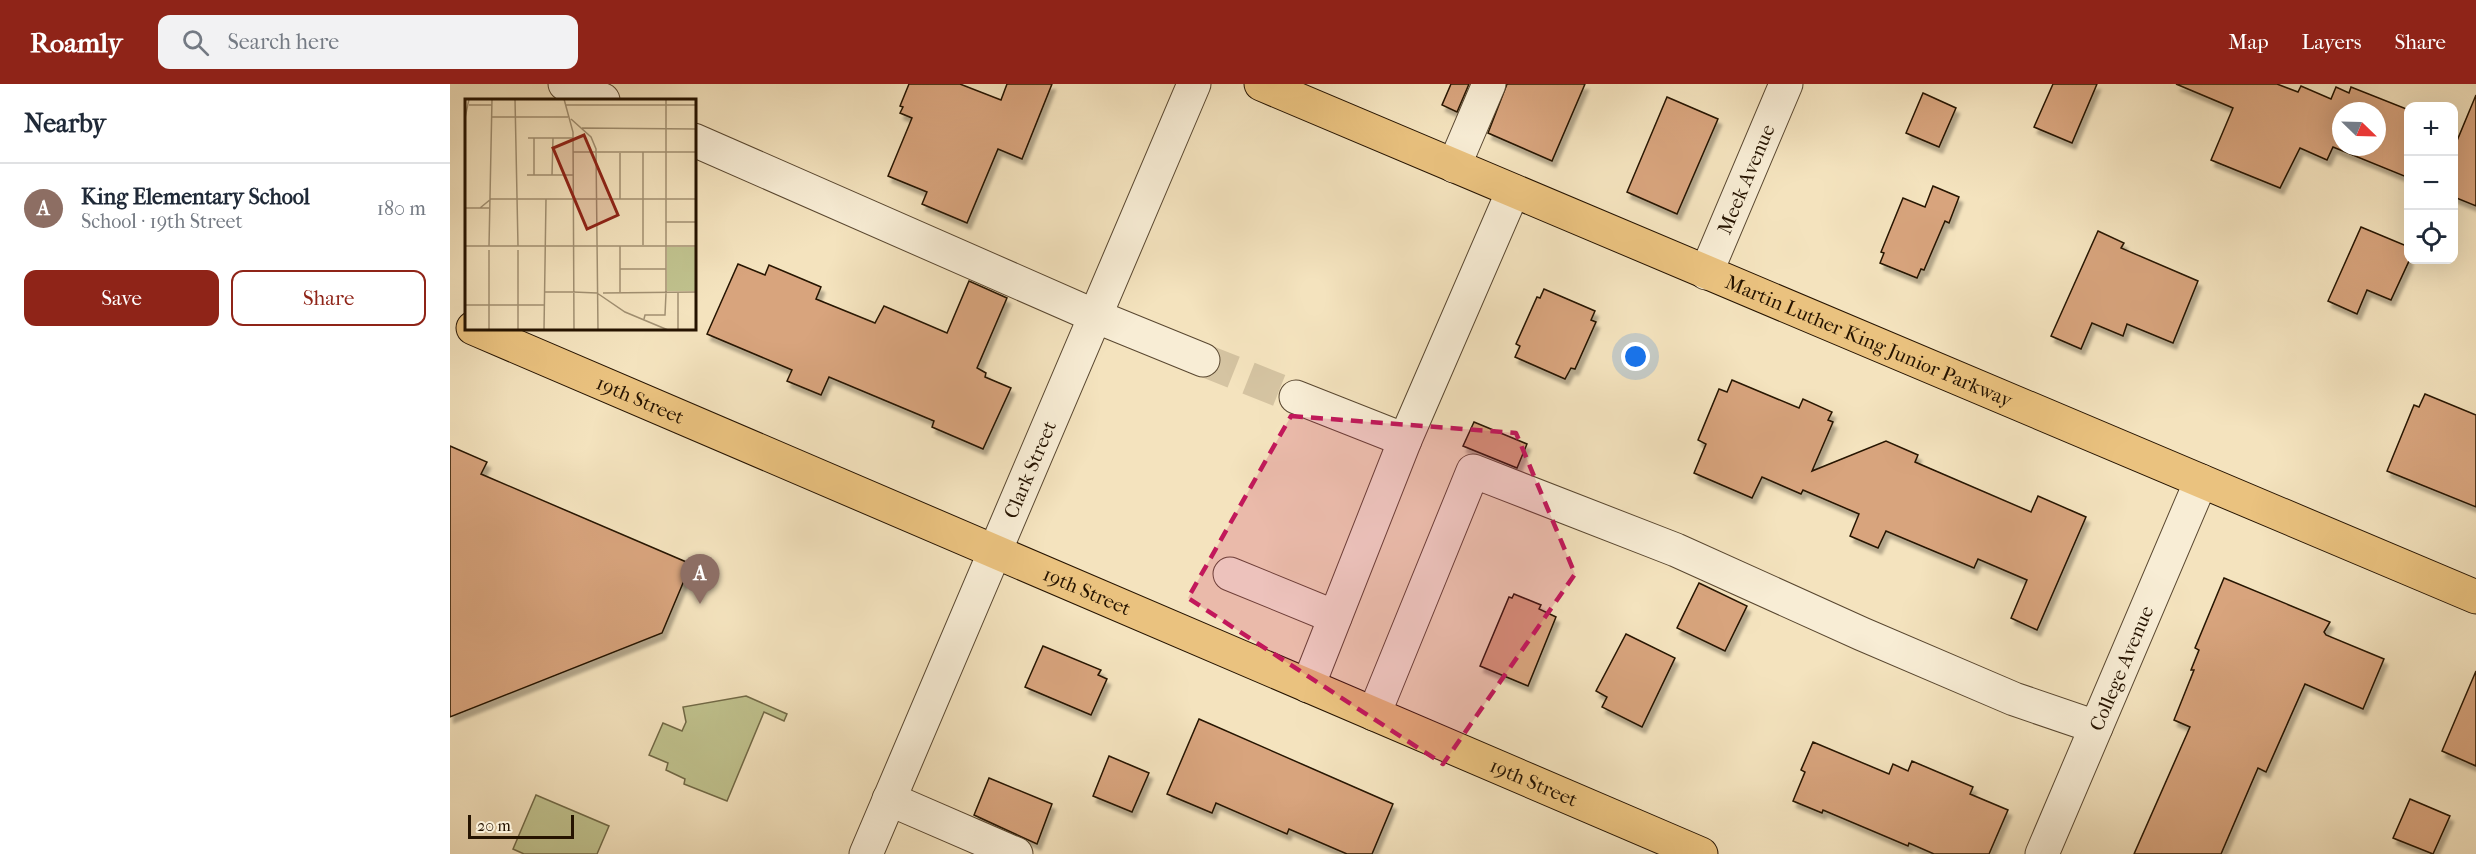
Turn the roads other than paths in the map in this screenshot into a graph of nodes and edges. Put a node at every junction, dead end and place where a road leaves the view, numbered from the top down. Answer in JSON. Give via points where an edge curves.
{"nodes":[{"id":1,"x":565,"y":84,"type":"edge"},
{"id":2,"x":1194,"y":84,"type":"edge"},
{"id":3,"x":1261,"y":84,"type":"edge"},
{"id":4,"x":1489,"y":84,"type":"edge"},
{"id":5,"x":1786,"y":84,"type":"edge"},
{"id":6,"x":601,"y":99,"type":"edge"},
{"id":7,"x":696,"y":141,"type":"edge"},
{"id":8,"x":1454,"y":166,"type":"junction"},
{"id":9,"x":1513,"y":191,"type":"junction"},
{"id":10,"x":1706,"y":273,"type":"junction"},
{"id":11,"x":1095,"y":316,"type":"junction"},
{"id":12,"x":450,"y":318,"type":"edge"},
{"id":13,"x":465,"y":326,"type":"edge"},
{"id":14,"x":478,"y":330,"type":"edge"},
{"id":15,"x":1203,"y":360,"type":"tunnel mouth"},
{"id":16,"x":1296,"y":397,"type":"tunnel mouth"},
{"id":17,"x":1405,"y":440,"type":"junction"},
{"id":18,"x":2200,"y":481,"type":"junction"},
{"id":19,"x":995,"y":552,"type":"junction"},
{"id":20,"x":1230,"y":574,"type":"dead end"},
{"id":21,"x":2476,"y":597,"type":"edge"},
{"id":22,"x":1335,"y":617,"type":"junction"},
{"id":23,"x":1308,"y":686,"type":"junction"},
{"id":24,"x":1374,"y":714,"type":"junction"},
{"id":25,"x":2096,"y":727,"type":"junction"},
{"id":26,"x":889,"y":799,"type":"junction"},
{"id":27,"x":866,"y":854,"type":"edge"},
{"id":28,"x":1016,"y":854,"type":"edge"},
{"id":29,"x":1701,"y":854,"type":"edge"},
{"id":30,"x":2042,"y":854,"type":"edge"}],
"edges":[{"from":1,"to":6,"type":"street"},
{"from":2,"to":11,"type":"street","name":"Clark Street"},
{"from":3,"to":8,"type":"main road","name":"Martin Luther King Junior Parkway"},
{"from":4,"to":8,"type":"street"},
{"from":5,"to":10,"type":"street","name":"Meek Avenue"},
{"from":7,"to":11,"type":"street"},
{"from":8,"to":9,"type":"main road","name":"Martin Luther King Junior Parkway"},
{"from":9,"to":10,"type":"main road","name":"Martin Luther King Junior Parkway"},
{"from":9,"to":17,"type":"street"},
{"from":10,"to":18,"type":"main road","name":"Martin Luther King Junior Parkway"},
{"from":11,"to":15,"type":"street"},
{"from":11,"to":19,"type":"street","name":"Clark Street"},
{"from":12,"to":13,"type":"main road"},
{"from":14,"to":19,"type":"main road","name":"19th Street"},
{"from":16,"to":17,"type":"street"},
{"from":17,"to":22,"type":"street"},
{"from":18,"to":21,"type":"main road","name":"Martin Luther King Junior Parkway"},
{"from":18,"to":25,"type":"street","name":"College Avenue"},
{"from":19,"to":23,"type":"main road","name":"19th Street"},
{"from":19,"to":26,"type":"street","name":"Clark Street"},
{"from":20,"to":22,"type":"street"},
{"from":22,"to":23,"type":"street"},
{"from":23,"to":24,"type":"main road","name":"19th Street"},
{"from":24,"to":25,"type":"street","via":[[1473,471],[1676,550],[2014,699]]},
{"from":24,"to":29,"type":"main road","name":"19th Street"},
{"from":25,"to":30,"type":"street","name":"College Avenue"},
{"from":26,"to":27,"type":"street","name":"Clark Street"},
{"from":26,"to":28,"type":"street"}]}
